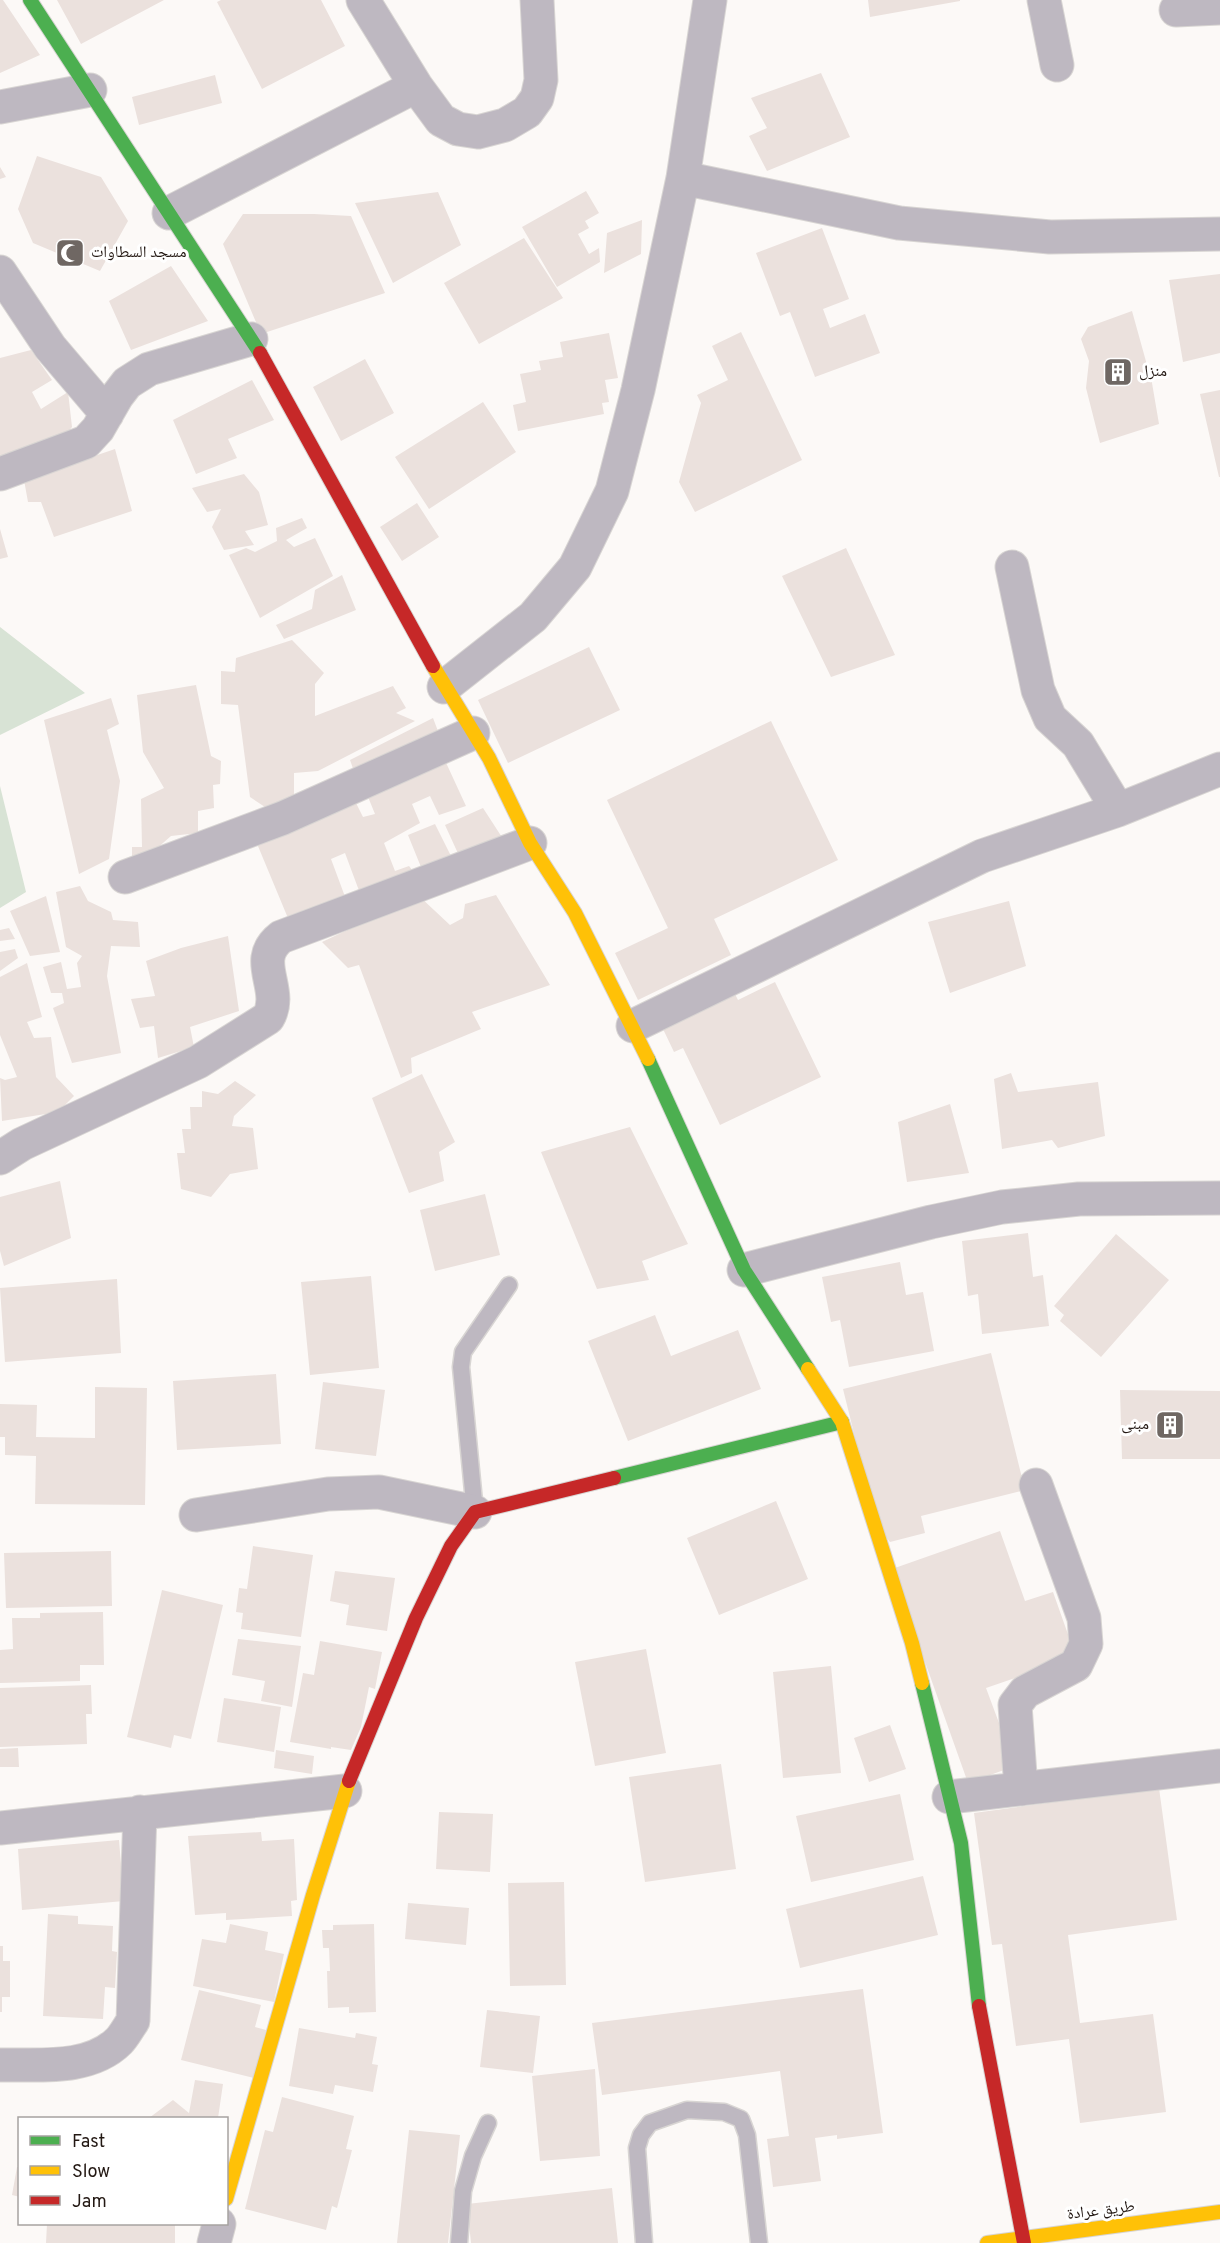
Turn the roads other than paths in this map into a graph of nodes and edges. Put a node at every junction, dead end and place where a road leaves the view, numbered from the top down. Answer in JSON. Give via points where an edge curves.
{"nodes":[{"id":1,"x":30,"y":0,"type":"edge"},
{"id":2,"x":363,"y":0,"type":"edge"},
{"id":3,"x":537,"y":0,"type":"edge"},
{"id":4,"x":710,"y":0,"type":"edge"},
{"id":5,"x":1044,"y":0,"type":"edge"},
{"id":6,"x":1220,"y":8,"type":"edge"},
{"id":7,"x":1176,"y":10,"type":"dead end"},
{"id":8,"x":1057,"y":65,"type":"dead end"},
{"id":9,"x":416,"y":86,"type":"junction"},
{"id":10,"x":90,"y":90,"type":"junction"},
{"id":11,"x":0,"y":107,"type":"edge"},
{"id":12,"x":683,"y":178,"type":"junction"},
{"id":13,"x":169,"y":213,"type":"junction"},
{"id":14,"x":1220,"y":234,"type":"edge"},
{"id":15,"x":0,"y":272,"type":"edge"},
{"id":16,"x":251,"y":339,"type":"junction"},
{"id":17,"x":107,"y":414,"type":"junction"},
{"id":18,"x":0,"y":474,"type":"edge"},
{"id":19,"x":1012,"y":567,"type":"dead end"},
{"id":20,"x":444,"y":687,"type":"junction"},
{"id":21,"x":473,"y":733,"type":"junction"},
{"id":22,"x":1220,"y":769,"type":"edge"},
{"id":23,"x":1118,"y":810,"type":"junction"},
{"id":24,"x":531,"y":843,"type":"junction"},
{"id":25,"x":125,"y":877,"type":"dead end"},
{"id":26,"x":633,"y":1026,"type":"junction"},
{"id":27,"x":0,"y":1158,"type":"edge"},
{"id":28,"x":1220,"y":1198,"type":"edge"},
{"id":29,"x":744,"y":1270,"type":"junction"},
{"id":30,"x":509,"y":1285,"type":"dead end"},
{"id":31,"x":842,"y":1422,"type":"junction"},
{"id":32,"x":1036,"y":1485,"type":"dead end"},
{"id":33,"x":475,"y":1512,"type":"junction"},
{"id":34,"x":196,"y":1515,"type":"dead end"},
{"id":35,"x":1220,"y":1766,"type":"edge"},
{"id":36,"x":1021,"y":1789,"type":"junction"},
{"id":37,"x":345,"y":1791,"type":"junction"},
{"id":38,"x":949,"y":1797,"type":"junction"},
{"id":39,"x":140,"y":1812,"type":"junction"},
{"id":40,"x":0,"y":1828,"type":"edge"},
{"id":41,"x":0,"y":2065,"type":"edge"},
{"id":42,"x":488,"y":2123,"type":"dead end"},
{"id":43,"x":228,"y":2192,"type":"edge"},
{"id":44,"x":1220,"y":2212,"type":"edge"},
{"id":45,"x":218,"y":2225,"type":"edge"},
{"id":46,"x":1024,"y":2240,"type":"edge"},
{"id":47,"x":214,"y":2243,"type":"edge"},
{"id":48,"x":459,"y":2243,"type":"edge"},
{"id":49,"x":644,"y":2243,"type":"edge"},
{"id":50,"x":759,"y":2243,"type":"edge"},
{"id":51,"x":987,"y":2243,"type":"edge"}],
"edges":[{"from":1,"to":10,"type":"street"},
{"from":2,"to":9,"type":"street"},
{"from":3,"to":9,"type":"street","via":[[541,80],[537,98],[527,112],[505,125],[478,132],[458,129],[441,120]]},
{"from":4,"to":12,"type":"street"},
{"from":5,"to":8,"type":"street"},
{"from":6,"to":7,"type":"street"},
{"from":9,"to":13,"type":"street"},
{"from":10,"to":11,"type":"street"},
{"from":10,"to":13,"type":"street"},
{"from":12,"to":14,"type":"street","via":[[899,223],[1050,237]]},
{"from":12,"to":20,"type":"street","via":[[638,390],[612,491],[575,567],[533,617]]},
{"from":13,"to":16,"type":"street"},
{"from":15,"to":17,"type":"street","via":[[50,347]]},
{"from":16,"to":17,"type":"street","via":[[149,369],[127,382]]},
{"from":16,"to":20,"type":"street"},
{"from":17,"to":18,"type":"street","via":[[86,442]]},
{"from":19,"to":23,"type":"street","via":[[1038,690],[1050,718],[1078,744]]},
{"from":20,"to":21,"type":"street"},
{"from":21,"to":24,"type":"street"},
{"from":21,"to":25,"type":"street","via":[[283,818]]},
{"from":22,"to":23,"type":"street"},
{"from":23,"to":26,"type":"street","via":[[981,856]]},
{"from":24,"to":26,"type":"street","via":[[575,913]]},
{"from":24,"to":27,"type":"street","via":[[281,937],[268,952],[273,1000],[268,1018],[198,1062]]},
{"from":26,"to":29,"type":"street"},
{"from":28,"to":29,"type":"street","via":[[1078,1198],[1002,1207]]},
{"from":29,"to":31,"type":"street"},
{"from":30,"to":33,"type":"lane","via":[[463,1352],[461,1367]]},
{"from":31,"to":33,"type":"street"},
{"from":31,"to":38,"type":"street","via":[[912,1643]]},
{"from":32,"to":36,"type":"street","via":[[1084,1618],[1086,1644],[1076,1665],[1025,1692],[1015,1705]]},
{"from":33,"to":34,"type":"street","via":[[379,1492],[328,1494]]},
{"from":33,"to":37,"type":"street","via":[[451,1546],[416,1618]]},
{"from":35,"to":36,"type":"street"},
{"from":36,"to":38,"type":"street"},
{"from":37,"to":39,"type":"street"},
{"from":37,"to":43,"type":"street"},
{"from":38,"to":46,"type":"street","via":[[961,1844],[976,1990]]},
{"from":39,"to":40,"type":"street"},
{"from":39,"to":41,"type":"street","via":[[133,2022],[119,2041],[100,2054],[69,2064]]},
{"from":42,"to":48,"type":"lane","via":[[463,2191]]},
{"from":44,"to":46,"type":"street","name":"طريق عرادة"},
{"from":45,"to":47,"type":"street"},
{"from":46,"to":51,"type":"street","name":"طريق عرادة"},
{"from":49,"to":50,"type":"lane","via":[[637,2148],[641,2135],[650,2123],[687,2110],[724,2112],[741,2119],[747,2135]]}]}
